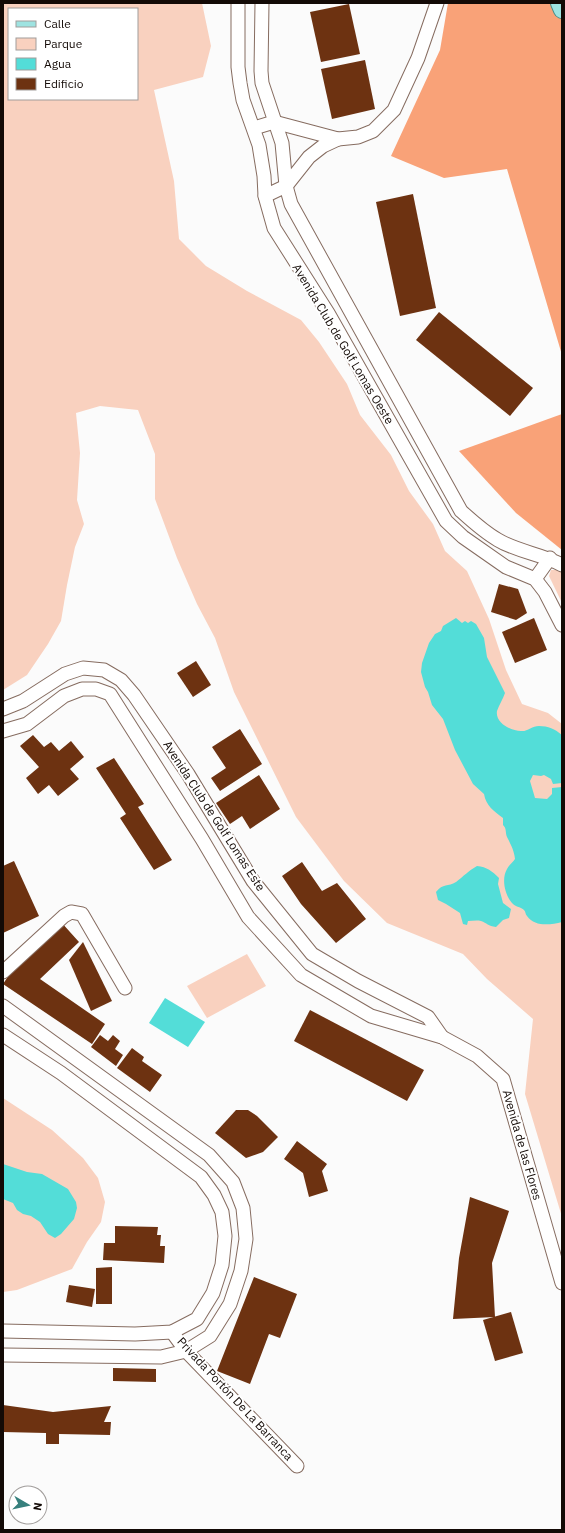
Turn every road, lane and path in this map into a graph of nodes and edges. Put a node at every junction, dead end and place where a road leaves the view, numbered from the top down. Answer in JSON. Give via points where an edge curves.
{"nodes":[{"id":1,"x":238,"y":3,"type":"edge"},
{"id":2,"x":262,"y":3,"type":"edge"},
{"id":3,"x":438,"y":3,"type":"edge"},
{"id":4,"x":559,"y":3,"type":"edge"},
{"id":5,"x":562,"y":10,"type":"edge"},
{"id":6,"x":274,"y":122,"type":"junction"},
{"id":7,"x":254,"y":128,"type":"junction"},
{"id":8,"x":338,"y":139,"type":"junction"},
{"id":9,"x":286,"y":186,"type":"junction"},
{"id":10,"x":265,"y":196,"type":"junction"},
{"id":11,"x":550,"y":558,"type":"junction"},
{"id":12,"x":562,"y":564,"type":"edge"},
{"id":13,"x":535,"y":580,"type":"junction"},
{"id":14,"x":562,"y":625,"type":"edge"},
{"id":15,"x":3,"y":709,"type":"edge"},
{"id":16,"x":3,"y":731,"type":"edge"},
{"id":17,"x":3,"y":972,"type":"edge"},
{"id":18,"x":125,"y":988,"type":"dead end"},
{"id":19,"x":3,"y":1006,"type":"edge"},
{"id":20,"x":3,"y":1035,"type":"edge"},
{"id":21,"x":442,"y":1037,"type":"junction"},
{"id":22,"x":562,"y":1283,"type":"edge"},
{"id":23,"x":3,"y":1331,"type":"edge"},
{"id":24,"x":172,"y":1332,"type":"junction"},
{"id":25,"x":186,"y":1351,"type":"junction"},
{"id":26,"x":3,"y":1355,"type":"edge"},
{"id":27,"x":297,"y":1466,"type":"dead end"}],
"edges":[{"from":1,"to":7,"type":"street","name":"Avenida Club de Golf Lomas Oeste","via":[[238,67],[243,100]]},
{"from":2,"to":6,"type":"street","name":"Avenida Club de Golf Lomas Oeste","via":[[261,77]]},
{"from":3,"to":8,"type":"street","via":[[418,58],[394,110],[373,131],[358,137]]},
{"from":4,"to":5,"type":"main road"},
{"from":6,"to":7,"type":"street"},
{"from":6,"to":8,"type":"street"},
{"from":6,"to":9,"type":"street","name":"Avenida Club de Golf Lomas Oeste","via":[[282,143]]},
{"from":7,"to":10,"type":"street","name":"Avenida Club de Golf Lomas Oeste","via":[[259,145]]},
{"from":8,"to":9,"type":"street","via":[[309,157]]},
{"from":9,"to":10,"type":"street"},
{"from":9,"to":11,"type":"street","name":"Avenida Club de Golf Lomas Oeste","via":[[291,204],[461,511],[498,540]]},
{"from":10,"to":13,"type":"street","name":"Avenida Club de Golf Lomas Oeste","via":[[274,228],[328,313],[446,521],[463,537],[506,567]]},
{"from":11,"to":12,"type":"street","name":"Avenida Club de Golf Lomas Oeste"},
{"from":11,"to":13,"type":"street"},
{"from":13,"to":14,"type":"street","name":"Avenida Club de Golf Lomas Oeste","via":[[545,592]]},
{"from":15,"to":21,"type":"street","name":"Avenida Club de Golf Lomas Este","via":[[23,702],[64,674],[83,668],[104,670],[121,680],[188,774],[253,881],[312,954],[428,1017]]},
{"from":16,"to":21,"type":"street","name":"Avenida Club de Golf Lomas Este","via":[[27,724],[64,696],[82,689],[96,689],[110,694],[248,917],[301,975],[371,1016]]},
{"from":17,"to":18,"type":"street","via":[[64,916],[76,912],[82,914],[90,926]]},
{"from":19,"to":25,"type":"street","via":[[209,1155],[233,1182],[244,1208],[246,1239],[241,1270],[230,1304],[210,1336]]},
{"from":20,"to":24,"type":"street","via":[[61,1073],[201,1177],[214,1195],[222,1212],[225,1236],[222,1265],[213,1293],[197,1319]]},
{"from":21,"to":22,"type":"street","name":"Avenida de las Flores","via":[[477,1056],[503,1079]]},
{"from":23,"to":24,"type":"street","via":[[135,1334]]},
{"from":24,"to":25,"type":"street","name":"Privada Portón De La Barranca"},
{"from":25,"to":26,"type":"street","via":[[161,1357]]},
{"from":25,"to":27,"type":"street","name":"Privada Portón De La Barranca"}]}
